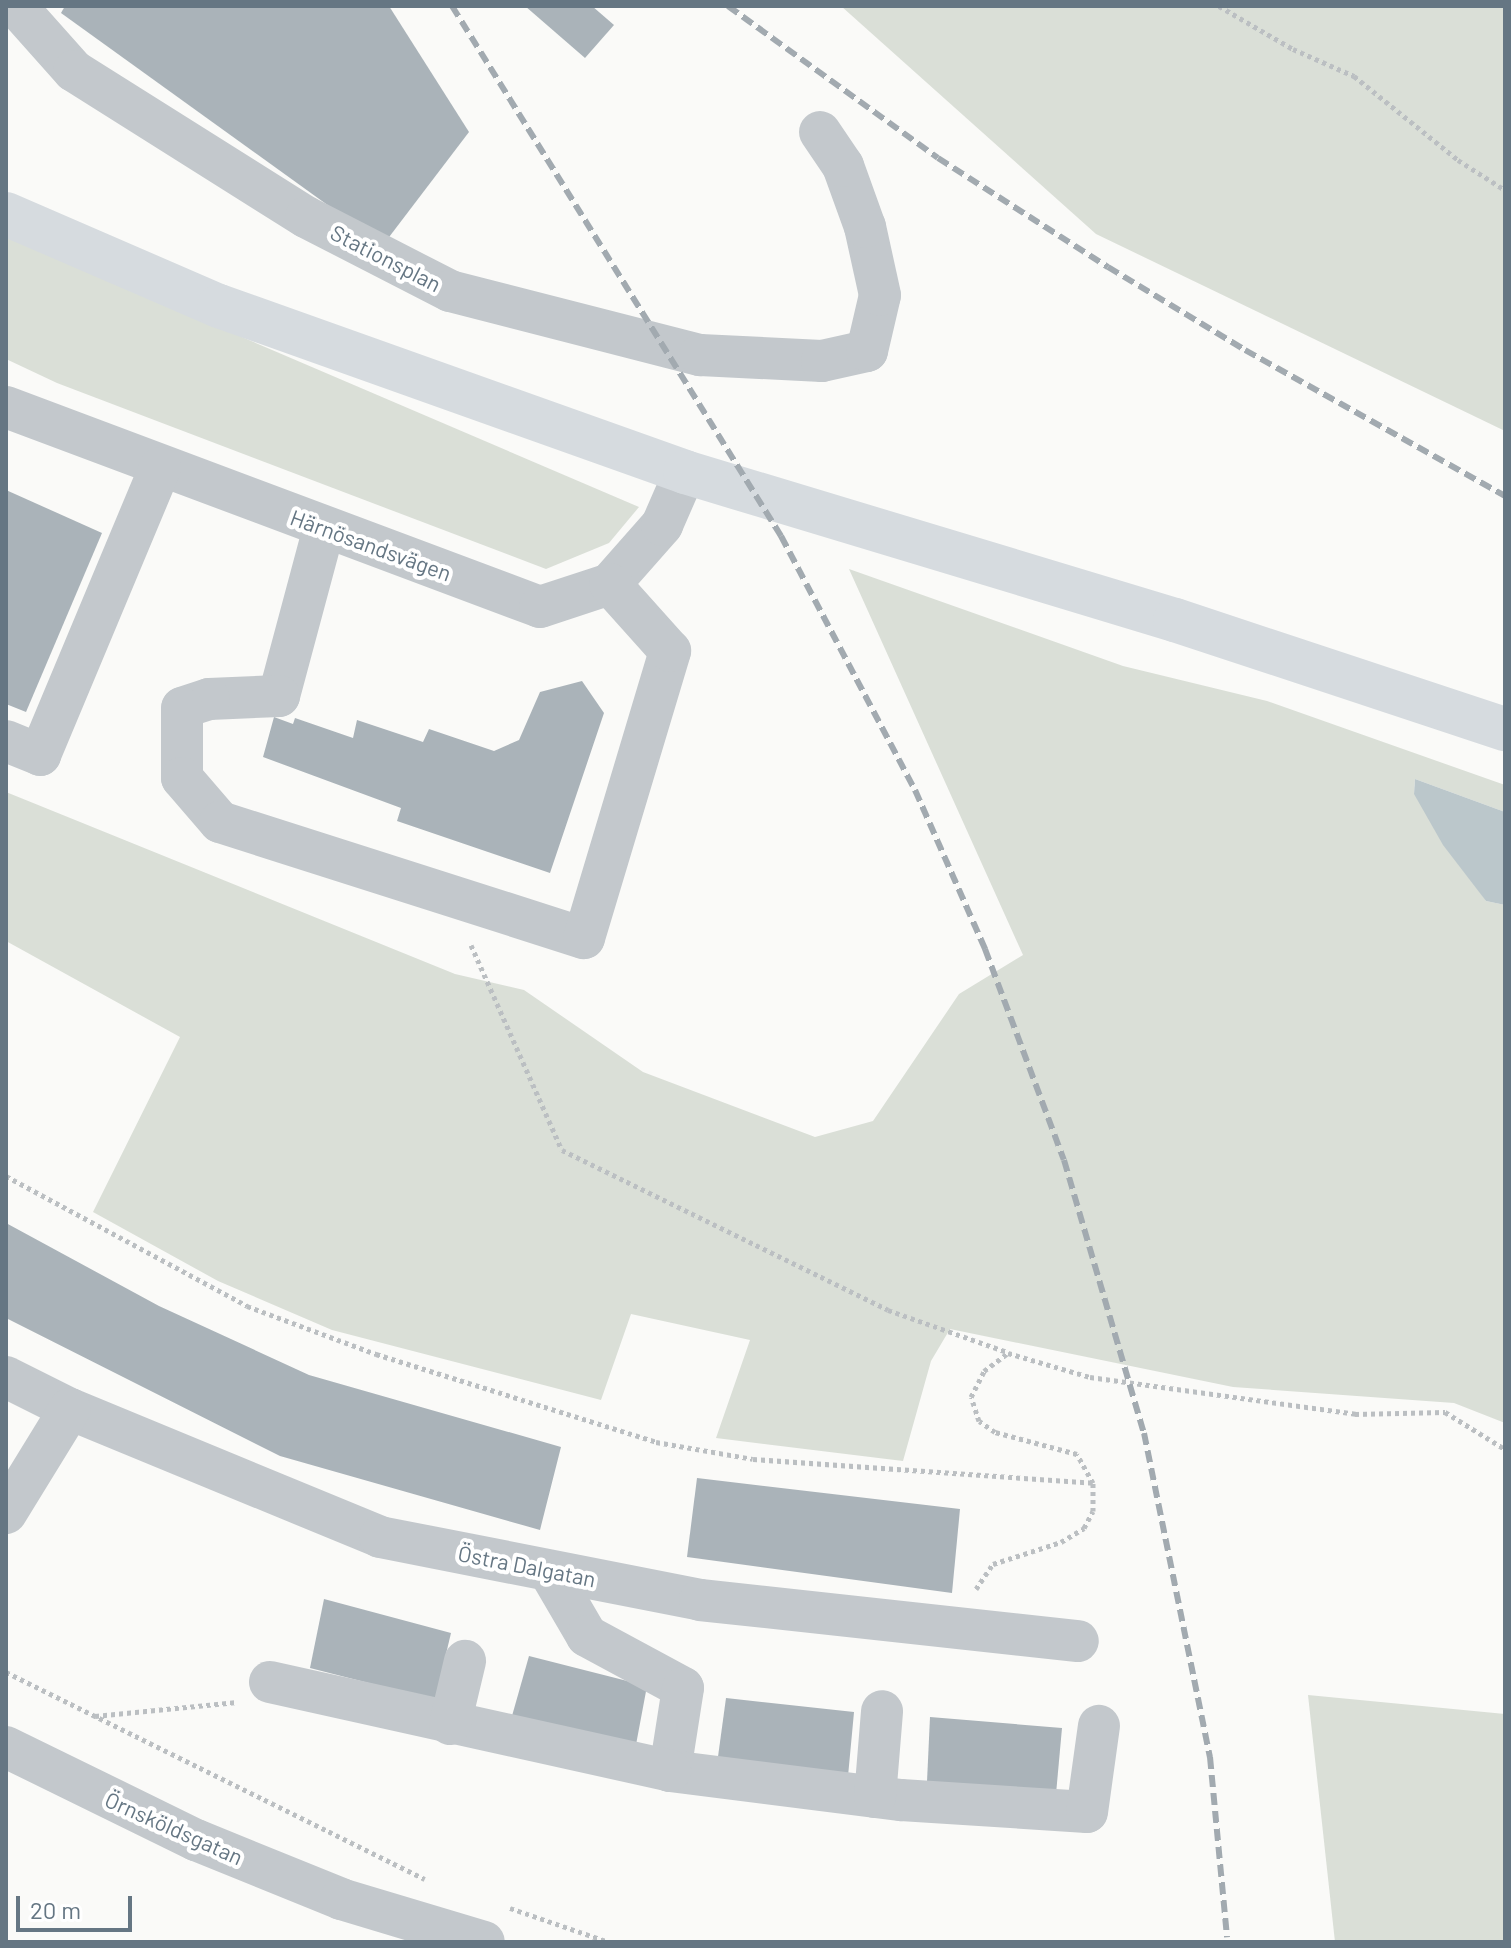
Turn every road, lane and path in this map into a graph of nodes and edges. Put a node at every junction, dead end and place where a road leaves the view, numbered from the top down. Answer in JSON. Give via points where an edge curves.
{"nodes":[{"id":1,"x":16,"y":6,"type":"edge"},
{"id":2,"x":1219,"y":6,"type":"edge"},
{"id":3,"x":820,"y":132,"type":"dead end"},
{"id":4,"x":1505,"y":190,"type":"edge"},
{"id":5,"x":6,"y":214,"type":"edge"},
{"id":6,"x":6,"y":407,"type":"edge"},
{"id":7,"x":160,"y":468,"type":"junction"},
{"id":8,"x":685,"y":472,"type":"junction"},
{"id":9,"x":324,"y":528,"type":"junction"},
{"id":10,"x":610,"y":584,"type":"junction"},
{"id":11,"x":1505,"y":729,"type":"edge"},
{"id":12,"x":6,"y":741,"type":"edge"},
{"id":13,"x":469,"y":940,"type":"dead end"},
{"id":14,"x":6,"y":1176,"type":"edge"},
{"id":15,"x":1008,"y":1353,"type":"junction"},
{"id":16,"x":6,"y":1377,"type":"edge"},
{"id":17,"x":70,"y":1409,"type":"junction"},
{"id":18,"x":1505,"y":1449,"type":"edge"},
{"id":19,"x":1093,"y":1483,"type":"junction"},
{"id":20,"x":6,"y":1513,"type":"edge"},
{"id":21,"x":549,"y":1571,"type":"junction"},
{"id":22,"x":971,"y":1630,"type":"junction"},
{"id":23,"x":1078,"y":1641,"type":"dead end"},
{"id":24,"x":465,"y":1661,"type":"dead end"},
{"id":25,"x":6,"y":1672,"type":"edge"},
{"id":26,"x":255,"y":1692,"type":"joint"},
{"id":27,"x":882,"y":1711,"type":"dead end"},
{"id":28,"x":94,"y":1716,"type":"junction"},
{"id":29,"x":450,"y":1724,"type":"junction"},
{"id":30,"x":1099,"y":1726,"type":"dead end"},
{"id":31,"x":6,"y":1747,"type":"edge"},
{"id":32,"x":670,"y":1771,"type":"junction"},
{"id":33,"x":875,"y":1797,"type":"junction"},
{"id":34,"x":431,"y":1882,"type":"dead end"},
{"id":35,"x":505,"y":1907,"type":"dead end"},
{"id":36,"x":484,"y":1942,"type":"edge"},
{"id":37,"x":609,"y":1942,"type":"edge"}],
"edges":[{"from":1,"to":3,"type":"street","name":"Stationsplan","via":[[86,79],[306,217],[450,291],[700,355],[822,361],[867,351],[880,295],[865,227],[843,166]]},
{"from":2,"to":4,"type":"path","via":[[1293,49],[1354,76],[1458,160]]},
{"from":5,"to":8,"type":"highway","via":[[219,306]]},
{"from":6,"to":7,"type":"street","name":"Härnösandsvägen"},
{"from":7,"to":9,"type":"street","name":"Härnösandsvägen"},
{"from":7,"to":12,"type":"street","via":[[40,755]]},
{"from":8,"to":10,"type":"street","via":[[662,525]]},
{"from":8,"to":11,"type":"highway","via":[[1175,620]]},
{"from":9,"to":10,"type":"street","name":"Härnösandsvägen","via":[[540,607]]},
{"from":9,"to":10,"type":"street","via":[[279,696],[209,699],[182,708],[182,778],[220,822],[584,938],[670,651]]},
{"from":13,"to":15,"type":"path","via":[[562,1150],[888,1310]]},
{"from":14,"to":19,"type":"path","via":[[247,1306],[376,1354],[656,1442],[753,1459]]},
{"from":15,"to":18,"type":"path","via":[[1090,1377],[1355,1414],[1445,1412]]},
{"from":15,"to":19,"type":"path","via":[[984,1371],[971,1397],[979,1421],[995,1432],[1077,1454]]},
{"from":16,"to":17,"type":"street","name":"Östra Dalgatan"},
{"from":17,"to":20,"type":"street"},
{"from":17,"to":21,"type":"street","name":"Östra Dalgatan","via":[[380,1537]]},
{"from":19,"to":22,"type":"path","via":[[1093,1511],[1084,1528],[1061,1542],[993,1564],[977,1587]]},
{"from":21,"to":22,"type":"street","name":"Östra Dalgatan","via":[[700,1600]]},
{"from":21,"to":32,"type":"street","via":[[587,1636],[683,1688]]},
{"from":22,"to":23,"type":"street","name":"Östra Dalgatan"},
{"from":24,"to":29,"type":"street"},
{"from":25,"to":28,"type":"path"},
{"from":26,"to":28,"type":"path"},
{"from":26,"to":29,"type":"street"},
{"from":27,"to":33,"type":"street"},
{"from":28,"to":34,"type":"path"},
{"from":29,"to":32,"type":"street"},
{"from":30,"to":33,"type":"street","via":[[1087,1812]]},
{"from":31,"to":36,"type":"street","name":"Örnsköldsgatan","via":[[182,1833],[298,1881]]},
{"from":32,"to":33,"type":"street"},
{"from":35,"to":37,"type":"path"}]}
